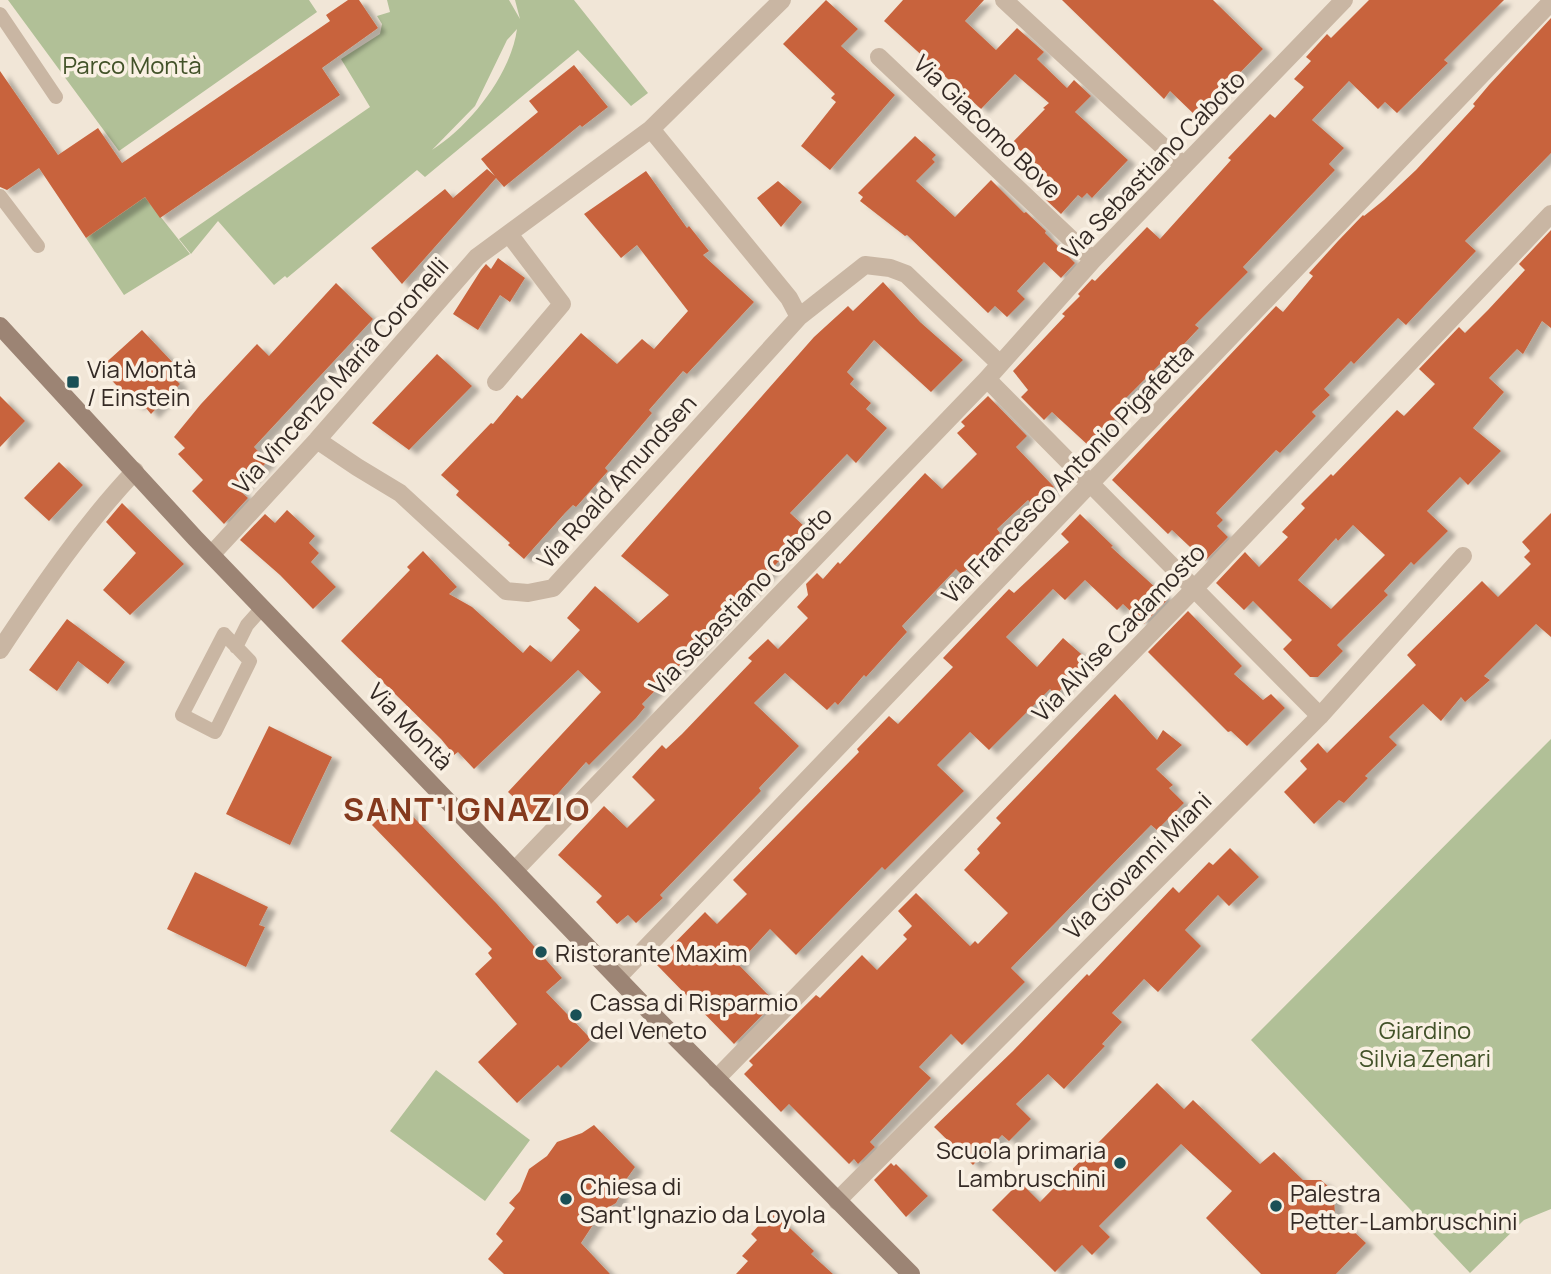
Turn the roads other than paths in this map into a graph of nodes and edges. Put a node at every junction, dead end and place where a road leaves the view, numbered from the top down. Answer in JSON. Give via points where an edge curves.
{"nodes":[{"id":1,"x":782,"y":0,"type":"edge"},
{"id":2,"x":1004,"y":0,"type":"edge"},
{"id":3,"x":1344,"y":0,"type":"edge"},
{"id":4,"x":1551,"y":2,"type":"edge"},
{"id":5,"x":0,"y":14,"type":"edge"},
{"id":6,"x":879,"y":57,"type":"dead end"},
{"id":7,"x":56,"y":97,"type":"dead end"},
{"id":8,"x":651,"y":130,"type":"junction"},
{"id":9,"x":1184,"y":166,"type":"junction"},
{"id":10,"x":0,"y":196,"type":"edge"},
{"id":11,"x":1551,"y":214,"type":"edge"},
{"id":12,"x":509,"y":234,"type":"junction"},
{"id":13,"x":38,"y":246,"type":"dead end"},
{"id":14,"x":1093,"y":260,"type":"junction"},
{"id":15,"x":799,"y":317,"type":"junction"},
{"id":16,"x":0,"y":326,"type":"edge"},
{"id":17,"x":999,"y":363,"type":"junction"},
{"id":18,"x":987,"y":379,"type":"junction"},
{"id":19,"x":496,"y":382,"type":"dead end"},
{"id":20,"x":317,"y":440,"type":"junction"},
{"id":21,"x":135,"y":471,"type":"junction"},
{"id":22,"x":1091,"y":485,"type":"junction"},
{"id":23,"x":212,"y":554,"type":"junction"},
{"id":24,"x":1463,"y":556,"type":"dead end"},
{"id":25,"x":1194,"y":589,"type":"junction"},
{"id":26,"x":263,"y":607,"type":"junction"},
{"id":27,"x":236,"y":647,"type":"junction"},
{"id":28,"x":0,"y":650,"type":"edge"},
{"id":29,"x":1320,"y":716,"type":"junction"},
{"id":30,"x":516,"y":869,"type":"junction"},
{"id":31,"x":618,"y":977,"type":"junction"},
{"id":32,"x":716,"y":1079,"type":"junction"},
{"id":33,"x":837,"y":1200,"type":"junction"},
{"id":34,"x":911,"y":1274,"type":"edge"}],
"edges":[{"from":1,"to":8,"type":"street","name":"Via Vincenzo Maria Coronelli"},
{"from":2,"to":9,"type":"street"},
{"from":3,"to":9,"type":"street","name":"Via Sebastiano Caboto"},
{"from":4,"to":22,"type":"street","name":"Via Francesco Antonio Pigafetta"},
{"from":5,"to":7,"type":"lane"},
{"from":6,"to":14,"type":"street","name":"Via Giacomo Bove"},
{"from":8,"to":12,"type":"street","name":"Via Vincenzo Maria Coronelli"},
{"from":8,"to":15,"type":"street","via":[[789,298]]},
{"from":9,"to":14,"type":"street","name":"Via Sebastiano Caboto"},
{"from":10,"to":13,"type":"lane"},
{"from":11,"to":25,"type":"street","name":"Via Alvise Cadamosto"},
{"from":12,"to":19,"type":"street","via":[[562,304]]},
{"from":12,"to":20,"type":"street","name":"Via Vincenzo Maria Coronelli","via":[[477,257]]},
{"from":14,"to":17,"type":"street","name":"Via Sebastiano Caboto"},
{"from":15,"to":17,"type":"street","name":"Via Roald Amundsen","via":[[865,265],[890,268],[906,274]]},
{"from":15,"to":20,"type":"street","name":"Via Roald Amundsen","via":[[553,588],[506,591],[400,493]]},
{"from":16,"to":21,"type":"main road","name":"Via Montà"},
{"from":17,"to":18,"type":"street","name":"Via Sebastiano Caboto"},
{"from":18,"to":22,"type":"street"},
{"from":18,"to":30,"type":"street","name":"Via Sebastiano Caboto"},
{"from":20,"to":23,"type":"street","name":"Via Vincenzo Maria Coronelli"},
{"from":21,"to":23,"type":"main road","name":"Via Montà"},
{"from":21,"to":28,"type":"street","via":[[43,585]]},
{"from":22,"to":25,"type":"street"},
{"from":22,"to":31,"type":"street","name":"Via Francesco Antonio Pigafetta"},
{"from":23,"to":26,"type":"main road","name":"Via Montà"},
{"from":24,"to":29,"type":"street","name":"Via Giovanni Miani"},
{"from":25,"to":29,"type":"street"},
{"from":25,"to":32,"type":"street","name":"Via Alvise Cadamosto"},
{"from":26,"to":27,"type":"lane"},
{"from":26,"to":30,"type":"main road","name":"Via Montà"},
{"from":27,"to":27,"type":"lane","via":[[224,634],[182,715],[215,732],[250,661]]},
{"from":29,"to":33,"type":"street","name":"Via Giovanni Miani"},
{"from":30,"to":31,"type":"main road","name":"Via Montà"},
{"from":31,"to":32,"type":"main road","name":"Via Montà"},
{"from":32,"to":33,"type":"main road","name":"Via Montà"},
{"from":33,"to":34,"type":"main road","name":"Via Montà"}]}
